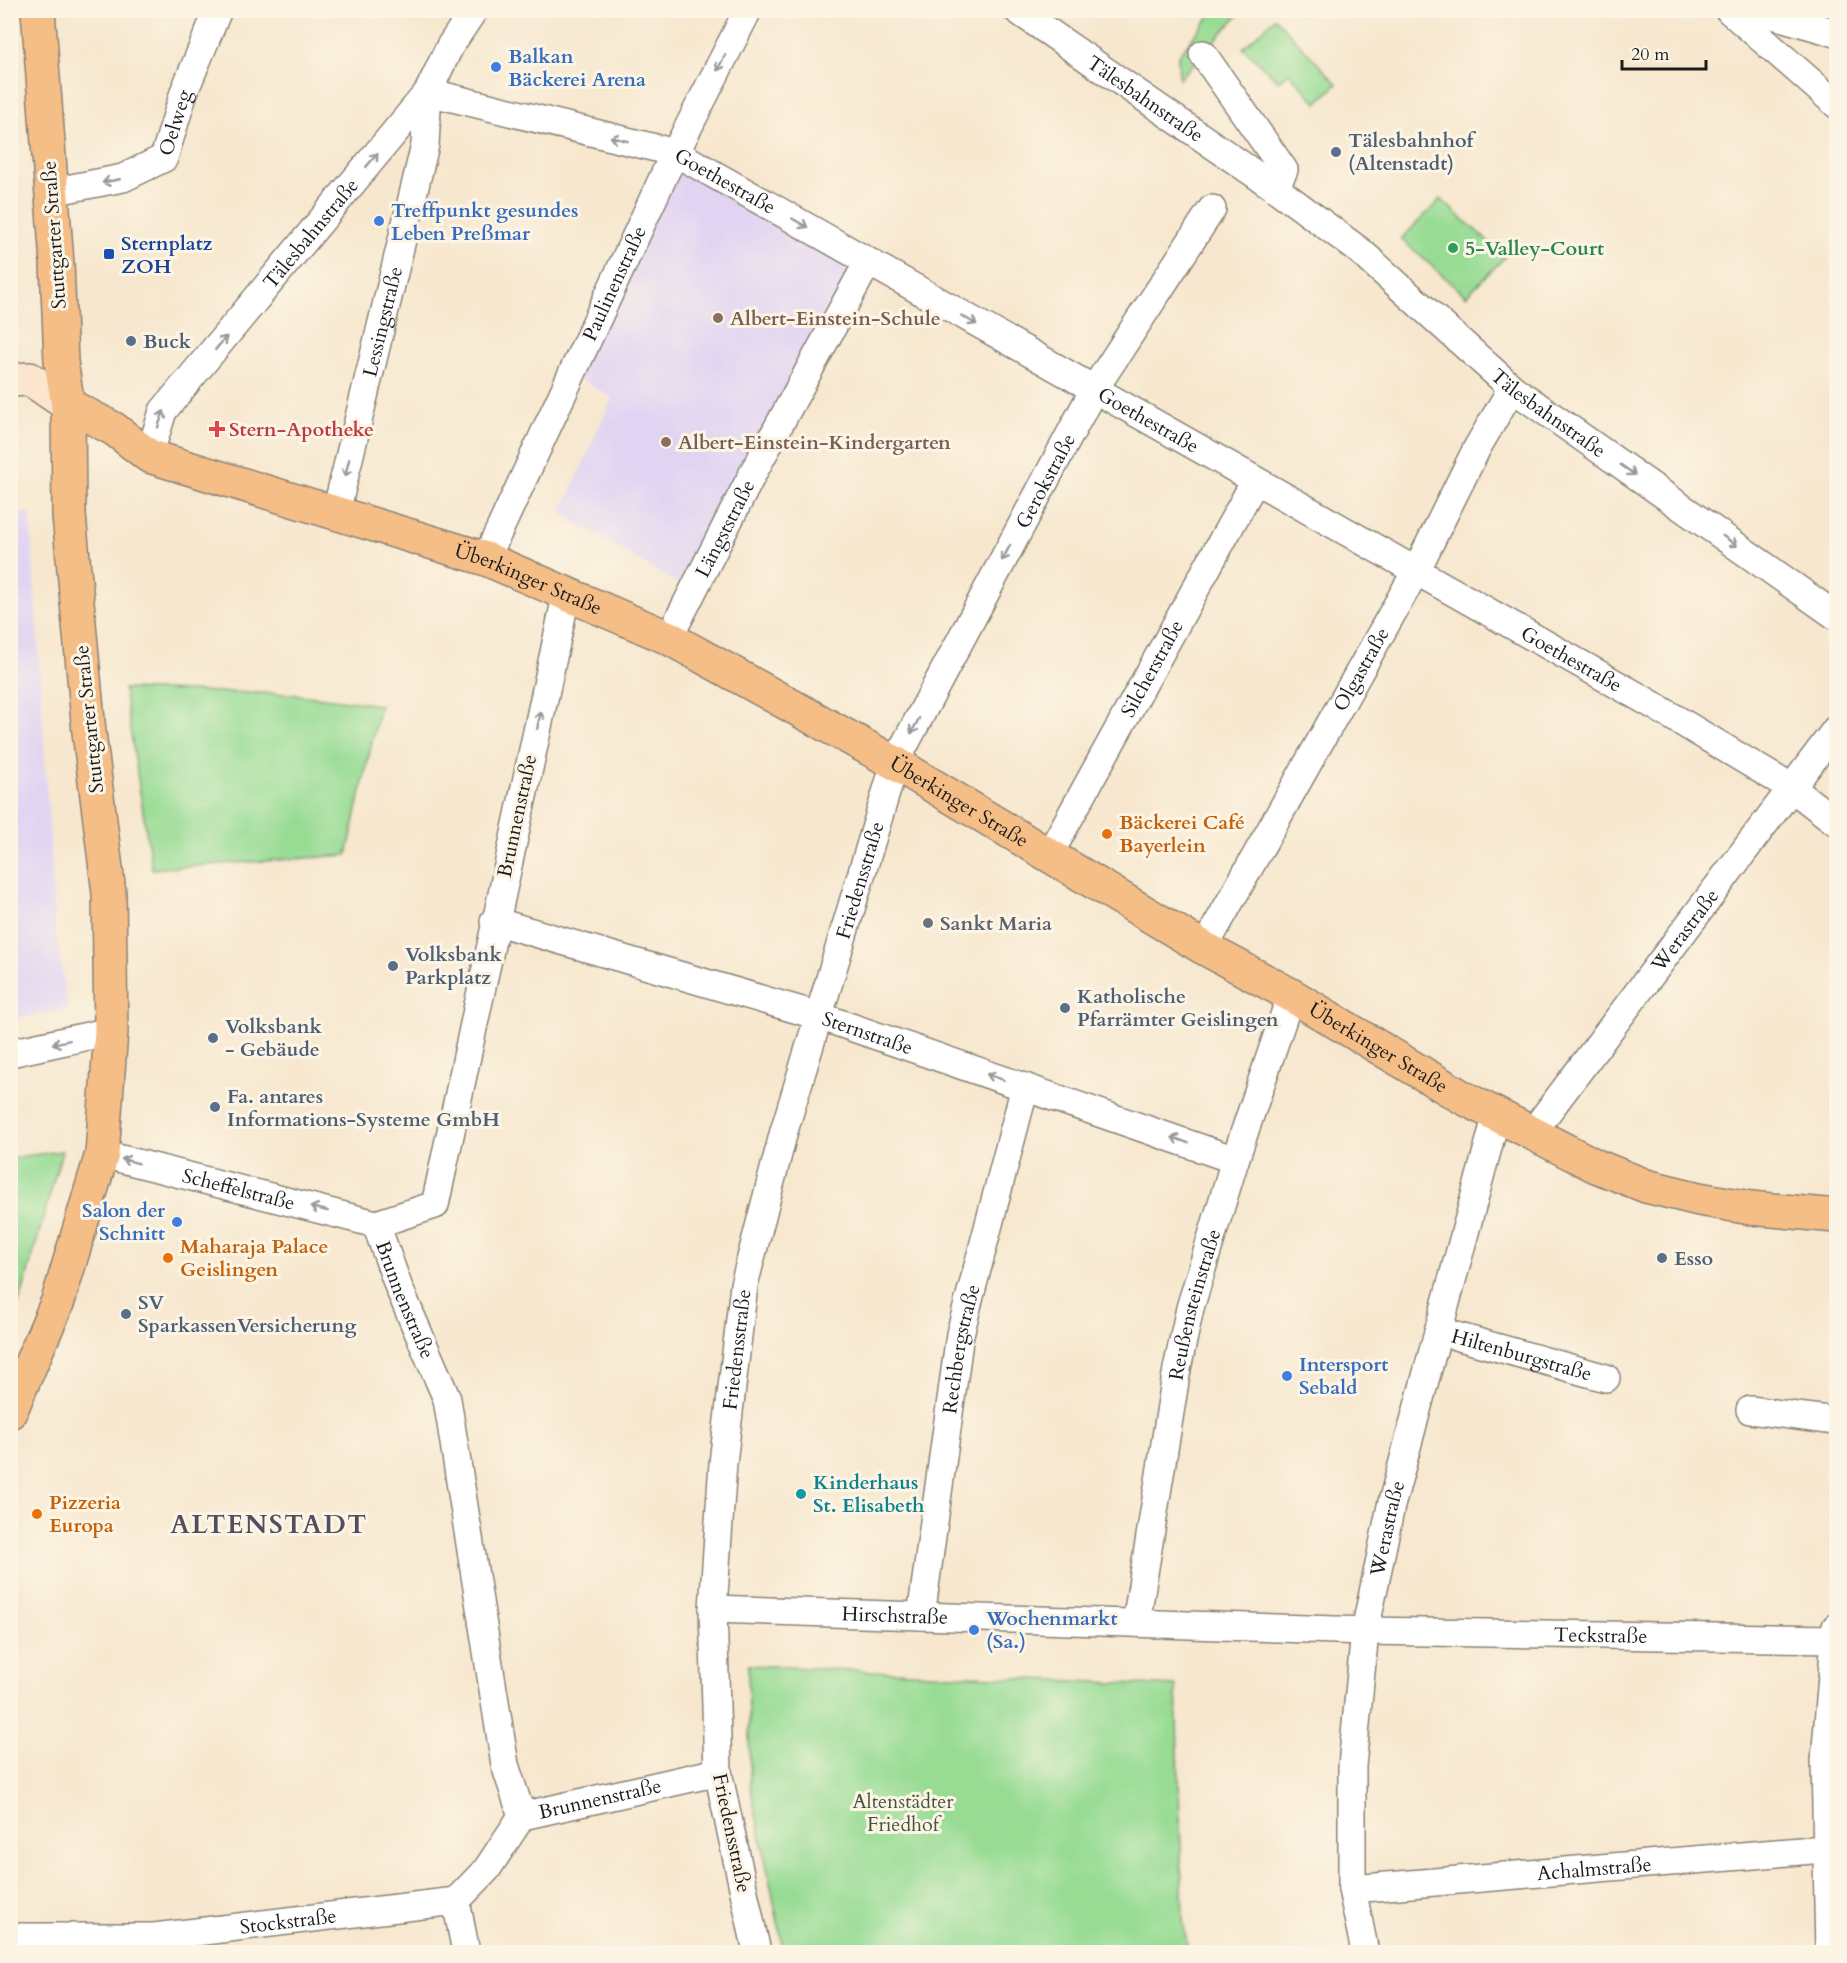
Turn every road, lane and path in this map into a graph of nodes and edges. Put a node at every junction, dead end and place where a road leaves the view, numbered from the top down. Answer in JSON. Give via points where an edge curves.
{"nodes":[{"id":1,"x":38,"y":10,"type":"edge"},
{"id":2,"x":218,"y":10,"type":"edge"},
{"id":3,"x":474,"y":10,"type":"edge"},
{"id":4,"x":748,"y":10,"type":"edge"},
{"id":5,"x":1017,"y":10,"type":"edge"},
{"id":6,"x":1729,"y":10,"type":"edge"},
{"id":7,"x":1756,"y":10,"type":"edge"},
{"id":8,"x":1836,"y":33,"type":"edge"},
{"id":9,"x":1203,"y":54,"type":"dead end"},
{"id":10,"x":428,"y":92,"type":"junction"},
{"id":11,"x":1836,"y":104,"type":"edge"},
{"id":12,"x":676,"y":153,"type":"junction"},
{"id":13,"x":1275,"y":188,"type":"junction"},
{"id":14,"x":51,"y":192,"type":"junction"},
{"id":15,"x":1212,"y":209,"type":"dead end"},
{"id":16,"x":868,"y":262,"type":"junction"},
{"id":17,"x":10,"y":380,"type":"edge"},
{"id":18,"x":1512,"y":388,"type":"junction"},
{"id":19,"x":1093,"y":391,"type":"junction"},
{"id":20,"x":68,"y":405,"type":"junction"},
{"id":21,"x":149,"y":456,"type":"junction"},
{"id":22,"x":1255,"y":481,"type":"junction"},
{"id":23,"x":336,"y":512,"type":"junction"},
{"id":24,"x":486,"y":559,"type":"junction"},
{"id":25,"x":1416,"y":571,"type":"junction"},
{"id":26,"x":567,"y":592,"type":"junction"},
{"id":27,"x":1836,"y":616,"type":"edge"},
{"id":28,"x":669,"y":638,"type":"junction"},
{"id":29,"x":1836,"y":729,"type":"edge"},
{"id":30,"x":895,"y":763,"type":"junction"},
{"id":31,"x":1793,"y":789,"type":"junction"},
{"id":32,"x":1836,"y":822,"type":"edge"},
{"id":33,"x":1049,"y":855,"type":"junction"},
{"id":34,"x":494,"y":921,"type":"junction"},
{"id":35,"x":1204,"y":948,"type":"junction"},
{"id":36,"x":1291,"y":995,"type":"junction"},
{"id":37,"x":819,"y":1016,"type":"junction"},
{"id":38,"x":111,"y":1031,"type":"junction"},
{"id":39,"x":10,"y":1053,"type":"edge"},
{"id":40,"x":1024,"y":1087,"type":"junction"},
{"id":41,"x":1497,"y":1114,"type":"junction"},
{"id":42,"x":1532,"y":1132,"type":"junction"},
{"id":43,"x":102,"y":1154,"type":"junction"},
{"id":44,"x":1235,"y":1160,"type":"junction"},
{"id":45,"x":1836,"y":1216,"type":"edge"},
{"id":46,"x":376,"y":1224,"type":"junction"},
{"id":47,"x":1438,"y":1331,"type":"junction"},
{"id":48,"x":1606,"y":1378,"type":"dead end"},
{"id":49,"x":1750,"y":1410,"type":"dead end"},
{"id":50,"x":10,"y":1412,"type":"edge"},
{"id":51,"x":1836,"y":1421,"type":"edge"},
{"id":52,"x":713,"y":1609,"type":"junction"},
{"id":53,"x":921,"y":1616,"type":"junction"},
{"id":54,"x":1136,"y":1623,"type":"junction"},
{"id":55,"x":1365,"y":1631,"type":"junction"},
{"id":56,"x":1836,"y":1635,"type":"edge"},
{"id":57,"x":718,"y":1772,"type":"junction"},
{"id":58,"x":522,"y":1816,"type":"junction"},
{"id":59,"x":1831,"y":1848,"type":"edge"},
{"id":60,"x":1352,"y":1889,"type":"junction"},
{"id":61,"x":456,"y":1901,"type":"junction"},
{"id":62,"x":10,"y":1937,"type":"edge"},
{"id":63,"x":155,"y":1945,"type":"edge"},
{"id":64,"x":466,"y":1953,"type":"edge"},
{"id":65,"x":757,"y":1953,"type":"edge"},
{"id":66,"x":1365,"y":1953,"type":"edge"},
{"id":67,"x":1829,"y":1953,"type":"edge"}],
"edges":[{"from":1,"to":14,"type":"main road","name":"Stuttgarter Straße"},
{"from":2,"to":14,"type":"street","name":"Oelweg","one_way":true,"via":[[184,92],[164,158],[123,178]]},
{"from":3,"to":10,"type":"street","name":"Tälesbahnstraße","via":[[450,46]]},
{"from":4,"to":12,"type":"street","name":"Paulinenstraße","one_way":true},
{"from":5,"to":13,"type":"street","name":"Tälesbahnstraße"},
{"from":6,"to":11,"type":"street"},
{"from":7,"to":8,"type":"street"},
{"from":9,"to":13,"type":"street","via":[[1284,170]]},
{"from":12,"to":10,"type":"street","name":"Goethestraße","one_way":true},
{"from":21,"to":10,"type":"street","name":"Tälesbahnstraße","one_way":true,"via":[[164,411]]},
{"from":10,"to":23,"type":"street","name":"Lessingstraße","one_way":true,"via":[[425,145]]},
{"from":12,"to":16,"type":"street","name":"Goethestraße","one_way":true},
{"from":12,"to":24,"type":"street","name":"Paulinenstraße"},
{"from":13,"to":18,"type":"street","name":"Tälesbahnstraße","via":[[1360,250]]},
{"from":14,"to":20,"type":"main road","name":"Stuttgarter Straße","via":[[61,362]]},
{"from":15,"to":19,"type":"street","name":"Gerokstraße"},
{"from":16,"to":19,"type":"street","name":"Goethestraße","one_way":true},
{"from":16,"to":28,"type":"street","name":"Längststraße"},
{"from":17,"to":20,"type":"street","via":[[30,379]]},
{"from":18,"to":25,"type":"street","name":"Olgastraße","via":[[1477,448]]},
{"from":18,"to":27,"type":"street","name":"Tälesbahnstraße","one_way":true},
{"from":19,"to":22,"type":"street","name":"Goethestraße"},
{"from":19,"to":30,"type":"street","name":"Gerokstraße","one_way":true},
{"from":20,"to":21,"type":"main road","name":"Überkinger Straße","via":[[114,429]]},
{"from":20,"to":38,"type":"main road","name":"Stuttgarter Straße","via":[[69,515],[109,893]]},
{"from":21,"to":23,"type":"main road","name":"Überkinger Straße"},
{"from":22,"to":25,"type":"street","name":"Goethestraße"},
{"from":22,"to":33,"type":"street","name":"Silcherstraße"},
{"from":23,"to":24,"type":"main road","name":"Überkinger Straße"},
{"from":24,"to":26,"type":"main road","name":"Überkinger Straße"},
{"from":25,"to":31,"type":"street","name":"Goethestraße"},
{"from":25,"to":35,"type":"street","name":"Olgastraße"},
{"from":26,"to":28,"type":"main road","name":"Überkinger Straße"},
{"from":34,"to":26,"type":"street","name":"Brunnenstraße","one_way":true},
{"from":28,"to":30,"type":"main road","name":"Überkinger Straße"},
{"from":29,"to":31,"type":"street","name":"Werastraße"},
{"from":30,"to":33,"type":"main road","name":"Überkinger Straße"},
{"from":30,"to":37,"type":"street","name":"Friedensstraße"},
{"from":31,"to":32,"type":"street","name":"Goethestraße"},
{"from":31,"to":42,"type":"street","name":"Werastraße"},
{"from":33,"to":35,"type":"main road","name":"Überkinger Straße"},
{"from":34,"to":37,"type":"street","name":"Sternstraße"},
{"from":34,"to":46,"type":"street","name":"Brunnenstraße","via":[[435,1205]]},
{"from":35,"to":36,"type":"main road","name":"Überkinger Straße"},
{"from":36,"to":41,"type":"main road","name":"Überkinger Straße"},
{"from":36,"to":44,"type":"street","name":"Reußensteinstraße"},
{"from":40,"to":37,"type":"street","name":"Sternstraße","one_way":true},
{"from":37,"to":52,"type":"street","name":"Friedensstraße","via":[[744,1285],[723,1462]]},
{"from":38,"to":39,"type":"street","one_way":true},
{"from":38,"to":43,"type":"main road","name":"Stuttgarter Straße"},
{"from":44,"to":40,"type":"street","name":"Sternstraße","one_way":true},
{"from":40,"to":53,"type":"street","name":"Rechbergstraße","via":[[960,1334]]},
{"from":41,"to":42,"type":"main road","name":"Überkinger Straße"},
{"from":41,"to":47,"type":"street","name":"Werastraße"},
{"from":42,"to":45,"type":"main road","name":"Überkinger Straße","via":[[1596,1166],[1646,1186],[1751,1208]]},
{"from":46,"to":43,"type":"street","name":"Scheffelstraße","one_way":true},
{"from":43,"to":50,"type":"main road","name":"Stuttgarter Straße","via":[[58,1301]]},
{"from":44,"to":54,"type":"street","name":"Reußensteinstraße","via":[[1188,1318]]},
{"from":46,"to":58,"type":"street","name":"Brunnenstraße","via":[[447,1398],[505,1765]]},
{"from":47,"to":48,"type":"street","name":"Hiltenburgstraße"},
{"from":47,"to":55,"type":"street","name":"Werastraße","via":[[1391,1506]]},
{"from":49,"to":51,"type":"street"},
{"from":52,"to":53,"type":"street","name":"Hirschstraße"},
{"from":52,"to":57,"type":"street","name":"Friedensstraße"},
{"from":53,"to":54,"type":"street","name":"Hirschstraße"},
{"from":54,"to":55,"type":"street","name":"Hirschstraße"},
{"from":55,"to":56,"type":"street","name":"Teckstraße"},
{"from":55,"to":60,"type":"street","name":"Werastraße","via":[[1352,1766]]},
{"from":56,"to":59,"type":"street","via":[[1825,1760]]},
{"from":57,"to":58,"type":"street","name":"Brunnenstraße"},
{"from":57,"to":65,"type":"street","name":"Friedensstraße"},
{"from":58,"to":61,"type":"street","via":[[488,1869]]},
{"from":59,"to":60,"type":"street","name":"Achalmstraße"},
{"from":59,"to":67,"type":"street"},
{"from":60,"to":66,"type":"street","name":"Werastraße"},
{"from":61,"to":63,"type":"street","name":"Stockstraße"},
{"from":61,"to":64,"type":"street"},
{"from":62,"to":63,"type":"street","name":"Stockstraße"}]}
